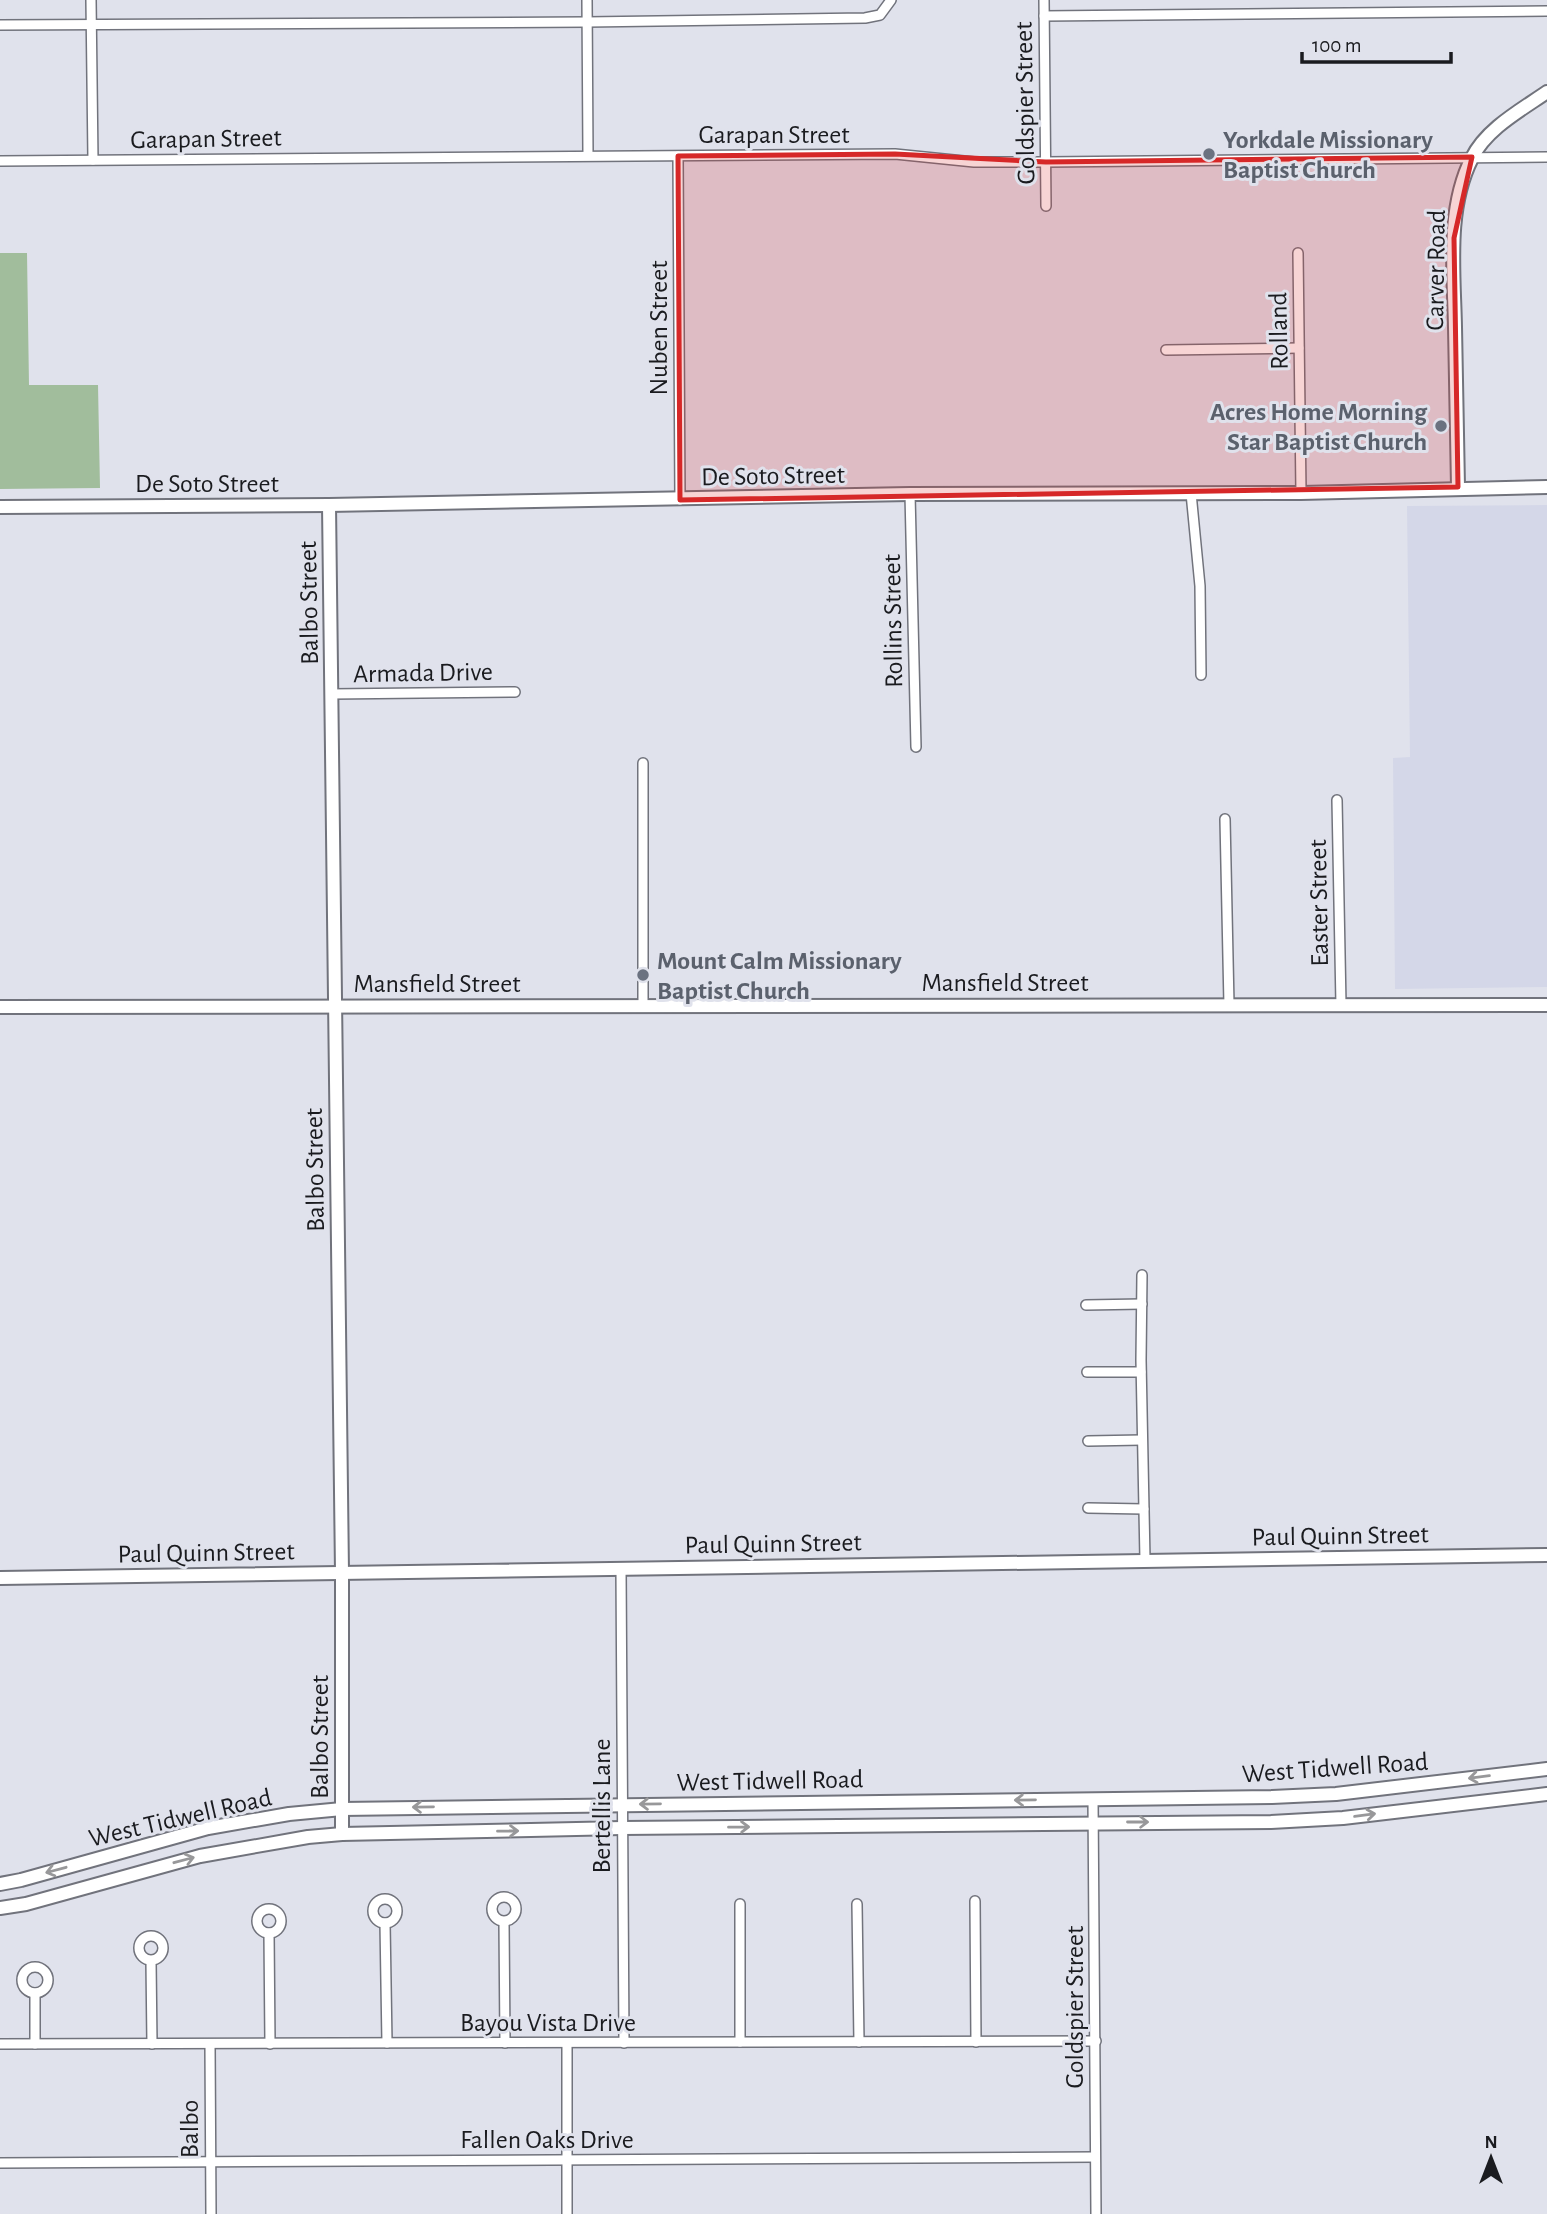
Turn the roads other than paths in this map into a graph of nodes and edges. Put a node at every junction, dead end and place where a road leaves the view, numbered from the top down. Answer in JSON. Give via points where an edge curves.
{"nodes":[{"id":1,"x":91,"y":0,"type":"edge"},
{"id":2,"x":587,"y":0,"type":"edge"},
{"id":3,"x":891,"y":0,"type":"edge"},
{"id":4,"x":1044,"y":0,"type":"edge"},
{"id":5,"x":1547,"y":11,"type":"edge"},
{"id":6,"x":1044,"y":16,"type":"junction"},
{"id":7,"x":587,"y":22,"type":"junction"},
{"id":8,"x":91,"y":24,"type":"junction"},
{"id":9,"x":0,"y":25,"type":"edge"},
{"id":10,"x":1547,"y":92,"type":"edge"},
{"id":11,"x":588,"y":155,"type":"junction"},
{"id":12,"x":678,"y":156,"type":"junction"},
{"id":13,"x":1472,"y":157,"type":"junction"},
{"id":14,"x":1547,"y":157,"type":"edge"},
{"id":15,"x":93,"y":160,"type":"junction"},
{"id":16,"x":0,"y":161,"type":"edge"},
{"id":17,"x":1045,"y":162,"type":"junction"},
{"id":18,"x":1046,"y":206,"type":"dead end"},
{"id":19,"x":1298,"y":253,"type":"dead end"},
{"id":20,"x":1300,"y":348,"type":"junction"},
{"id":21,"x":1166,"y":350,"type":"dead end"},
{"id":22,"x":1547,"y":486,"type":"edge"},
{"id":23,"x":1458,"y":487,"type":"junction"},
{"id":24,"x":1191,"y":493,"type":"junction"},
{"id":25,"x":1301,"y":493,"type":"junction"},
{"id":26,"x":910,"y":494,"type":"junction"},
{"id":27,"x":680,"y":500,"type":"junction"},
{"id":28,"x":329,"y":505,"type":"junction"},
{"id":29,"x":0,"y":507,"type":"edge"},
{"id":30,"x":1201,"y":675,"type":"dead end"},
{"id":31,"x":515,"y":692,"type":"dead end"},
{"id":32,"x":332,"y":694,"type":"junction"},
{"id":33,"x":916,"y":747,"type":"dead end"},
{"id":34,"x":643,"y":763,"type":"dead end"},
{"id":35,"x":1337,"y":800,"type":"dead end"},
{"id":36,"x":1225,"y":818,"type":"dead end"},
{"id":37,"x":1229,"y":1005,"type":"junction"},
{"id":38,"x":1341,"y":1005,"type":"junction"},
{"id":39,"x":1547,"y":1005,"type":"edge"},
{"id":40,"x":335,"y":1006,"type":"junction"},
{"id":41,"x":643,"y":1006,"type":"junction"},
{"id":42,"x":0,"y":1007,"type":"edge"},
{"id":43,"x":1142,"y":1275,"type":"dead end"},
{"id":44,"x":1142,"y":1304,"type":"junction"},
{"id":45,"x":1086,"y":1305,"type":"dead end"},
{"id":46,"x":1087,"y":1372,"type":"dead end"},
{"id":47,"x":1141,"y":1372,"type":"junction"},
{"id":48,"x":1142,"y":1440,"type":"junction"},
{"id":49,"x":1088,"y":1441,"type":"dead end"},
{"id":50,"x":1088,"y":1508,"type":"dead end"},
{"id":51,"x":1144,"y":1509,"type":"junction"},
{"id":52,"x":1547,"y":1555,"type":"edge"},
{"id":53,"x":1145,"y":1560,"type":"junction"},
{"id":54,"x":621,"y":1569,"type":"junction"},
{"id":55,"x":342,"y":1573,"type":"junction"},
{"id":56,"x":0,"y":1578,"type":"edge"},
{"id":57,"x":1547,"y":1769,"type":"edge"},
{"id":58,"x":1450,"y":1781,"type":"junction"},
{"id":59,"x":1547,"y":1794,"type":"edge"},
{"id":60,"x":1272,"y":1797,"type":"junction"},
{"id":61,"x":1093,"y":1799,"type":"junction"},
{"id":62,"x":858,"y":1802,"type":"junction"},
{"id":63,"x":622,"y":1804,"type":"junction"},
{"id":64,"x":1452,"y":1805,"type":"junction"},
{"id":65,"x":342,"y":1810,"type":"junction"},
{"id":66,"x":1094,"y":1822,"type":"junction"},
{"id":67,"x":1271,"y":1822,"type":"junction"},
{"id":68,"x":860,"y":1826,"type":"junction"},
{"id":69,"x":622,"y":1828,"type":"junction"},
{"id":70,"x":342,"y":1834,"type":"junction"},
{"id":71,"x":136,"y":1849,"type":"junction"},
{"id":72,"x":143,"y":1871,"type":"junction"},
{"id":73,"x":0,"y":1884,"type":"edge"},
{"id":74,"x":975,"y":1901,"type":"dead end"},
{"id":75,"x":857,"y":1904,"type":"dead end"},
{"id":76,"x":740,"y":1905,"type":"dead end"},
{"id":77,"x":0,"y":1908,"type":"edge"},
{"id":78,"x":504,"y":1922,"type":"dead end"},
{"id":79,"x":385,"y":1923,"type":"dead end"},
{"id":80,"x":269,"y":1933,"type":"dead end"},
{"id":81,"x":151,"y":1961,"type":"dead end"},
{"id":82,"x":34,"y":1993,"type":"dead end"},
{"id":83,"x":1096,"y":2041,"type":"junction"},
{"id":84,"x":740,"y":2042,"type":"junction"},
{"id":85,"x":859,"y":2042,"type":"junction"},
{"id":86,"x":976,"y":2042,"type":"junction"},
{"id":87,"x":387,"y":2043,"type":"junction"},
{"id":88,"x":505,"y":2043,"type":"junction"},
{"id":89,"x":567,"y":2043,"type":"junction"},
{"id":90,"x":624,"y":2043,"type":"junction"},
{"id":91,"x":0,"y":2044,"type":"edge"},
{"id":92,"x":35,"y":2044,"type":"junction"},
{"id":93,"x":152,"y":2044,"type":"junction"},
{"id":94,"x":210,"y":2044,"type":"junction"},
{"id":95,"x":270,"y":2044,"type":"junction"},
{"id":96,"x":1095,"y":2157,"type":"junction"},
{"id":97,"x":567,"y":2160,"type":"junction"},
{"id":98,"x":210,"y":2162,"type":"junction"},
{"id":99,"x":0,"y":2163,"type":"edge"},
{"id":100,"x":211,"y":2214,"type":"edge"},
{"id":101,"x":567,"y":2214,"type":"edge"},
{"id":102,"x":1096,"y":2214,"type":"edge"}],
"edges":[{"from":1,"to":8,"type":"street"},
{"from":2,"to":7,"type":"street"},
{"from":3,"to":7,"type":"street","via":[[880,15],[865,18]]},
{"from":4,"to":6,"type":"street","name":"Goldspier Street"},
{"from":5,"to":6,"type":"street"},
{"from":6,"to":17,"type":"street","name":"Goldspier Street"},
{"from":7,"to":8,"type":"street"},
{"from":7,"to":11,"type":"street"},
{"from":8,"to":9,"type":"street"},
{"from":8,"to":15,"type":"street"},
{"from":10,"to":13,"type":"street","name":"Carver Road","via":[[1503,123]]},
{"from":11,"to":12,"type":"street","name":"Garapan Street"},
{"from":11,"to":15,"type":"street","name":"Garapan Street"},
{"from":12,"to":17,"type":"street","name":"Garapan Street","via":[[895,154],[974,162]]},
{"from":12,"to":27,"type":"street","name":"Nuben Street"},
{"from":13,"to":14,"type":"street","name":"Garapan Street"},
{"from":13,"to":17,"type":"street","name":"Garapan Street"},
{"from":13,"to":23,"type":"street","name":"Carver Road","via":[[1461,187],[1454,238]]},
{"from":15,"to":16,"type":"street","name":"Garapan Street"},
{"from":17,"to":18,"type":"street","name":"Goldspier Street"},
{"from":19,"to":20,"type":"street","name":"Rolland"},
{"from":20,"to":21,"type":"street"},
{"from":20,"to":25,"type":"street","name":"Rolland"},
{"from":22,"to":23,"type":"street","name":"De Soto Street"},
{"from":23,"to":25,"type":"street","name":"De Soto Street"},
{"from":24,"to":25,"type":"street","name":"De Soto Street"},
{"from":24,"to":26,"type":"street","name":"De Soto Street"},
{"from":24,"to":30,"type":"street","via":[[1200,586]]},
{"from":26,"to":27,"type":"street","name":"De Soto Street"},
{"from":26,"to":33,"type":"street","name":"Rollins Street"},
{"from":27,"to":28,"type":"street","name":"De Soto Street"},
{"from":28,"to":29,"type":"street","name":"De Soto Street"},
{"from":28,"to":32,"type":"street","name":"Balbo Street"},
{"from":31,"to":32,"type":"street","name":"Armada Drive"},
{"from":32,"to":40,"type":"street","name":"Balbo Street"},
{"from":34,"to":41,"type":"street"},
{"from":35,"to":38,"type":"street","name":"Easter Street"},
{"from":36,"to":37,"type":"street"},
{"from":37,"to":38,"type":"street","name":"Mansfield Street"},
{"from":37,"to":41,"type":"street","name":"Mansfield Street"},
{"from":38,"to":39,"type":"street","name":"Mansfield Street"},
{"from":40,"to":41,"type":"street","name":"Mansfield Street"},
{"from":40,"to":42,"type":"street","name":"Mansfield Street"},
{"from":40,"to":55,"type":"street","name":"Balbo Street"},
{"from":43,"to":44,"type":"street"},
{"from":44,"to":45,"type":"street"},
{"from":44,"to":47,"type":"street"},
{"from":46,"to":47,"type":"street"},
{"from":47,"to":48,"type":"street"},
{"from":48,"to":49,"type":"street"},
{"from":48,"to":51,"type":"street"},
{"from":50,"to":51,"type":"street"},
{"from":51,"to":53,"type":"street"},
{"from":52,"to":53,"type":"street","name":"Paul Quinn Street"},
{"from":53,"to":54,"type":"street","name":"Paul Quinn Street"},
{"from":54,"to":55,"type":"street","name":"Paul Quinn Street"},
{"from":54,"to":63,"type":"street","name":"Bertellis Lane"},
{"from":55,"to":56,"type":"street","name":"Paul Quinn Street"},
{"from":55,"to":65,"type":"street","name":"Balbo Street"},
{"from":57,"to":58,"type":"street","name":"West Tidwell Road","one_way":true},
{"from":58,"to":60,"type":"street","name":"West Tidwell Road"},
{"from":58,"to":64,"type":"street"},
{"from":59,"to":64,"type":"street","name":"West Tidwell Road"},
{"from":60,"to":61,"type":"street","name":"West Tidwell Road"},
{"from":60,"to":67,"type":"street"},
{"from":61,"to":62,"type":"street","name":"West Tidwell Road","one_way":true},
{"from":61,"to":66,"type":"street","name":"Goldspier Street"},
{"from":62,"to":63,"type":"street","name":"West Tidwell Road","one_way":true},
{"from":62,"to":68,"type":"street"},
{"from":63,"to":65,"type":"street","name":"West Tidwell Road","one_way":true},
{"from":63,"to":69,"type":"street","name":"Bertellis Lane"},
{"from":67,"to":64,"type":"street","name":"West Tidwell Road","one_way":true},
{"from":65,"to":70,"type":"street","name":"Balbo Street"},
{"from":65,"to":71,"type":"street","name":"West Tidwell Road","via":[[208,1828]]},
{"from":66,"to":67,"type":"street","name":"West Tidwell Road","one_way":true},
{"from":66,"to":68,"type":"street","name":"West Tidwell Road"},
{"from":66,"to":83,"type":"street","name":"Goldspier Street"},
{"from":69,"to":68,"type":"street","name":"West Tidwell Road","one_way":true},
{"from":70,"to":69,"type":"street","name":"West Tidwell Road","one_way":true},
{"from":69,"to":90,"type":"street","name":"Bertellis Lane"},
{"from":72,"to":70,"type":"street","name":"West Tidwell Road","one_way":true,"via":[[251,1845]]},
{"from":71,"to":72,"type":"street"},
{"from":71,"to":73,"type":"street","name":"West Tidwell Road","one_way":true},
{"from":72,"to":77,"type":"street","name":"West Tidwell Road"},
{"from":74,"to":86,"type":"street"},
{"from":75,"to":85,"type":"street"},
{"from":76,"to":84,"type":"street"},
{"from":78,"to":88,"type":"street"},
{"from":79,"to":87,"type":"street"},
{"from":80,"to":95,"type":"street"},
{"from":81,"to":93,"type":"street"},
{"from":82,"to":92,"type":"street"},
{"from":83,"to":86,"type":"street","name":"Bayou Vista Drive"},
{"from":83,"to":96,"type":"street","name":"Goldspier Street"},
{"from":84,"to":85,"type":"street","name":"Bayou Vista Drive"},
{"from":84,"to":90,"type":"street","name":"Bayou Vista Drive"},
{"from":85,"to":86,"type":"street","name":"Bayou Vista Drive"},
{"from":87,"to":88,"type":"street","name":"Bayou Vista Drive"},
{"from":87,"to":95,"type":"street","name":"Bayou Vista Drive"},
{"from":88,"to":89,"type":"street","name":"Bayou Vista Drive"},
{"from":89,"to":90,"type":"street","name":"Bayou Vista Drive"},
{"from":89,"to":97,"type":"street"},
{"from":91,"to":92,"type":"street","name":"Bayou Vista Drive"},
{"from":92,"to":93,"type":"street","name":"Bayou Vista Drive"},
{"from":93,"to":94,"type":"street","name":"Bayou Vista Drive"},
{"from":94,"to":95,"type":"street","name":"Bayou Vista Drive"},
{"from":94,"to":98,"type":"street","name":"Balbo"},
{"from":96,"to":97,"type":"street","name":"Fallen Oaks Drive"},
{"from":96,"to":102,"type":"street","name":"Goldspier Street"},
{"from":97,"to":98,"type":"street","name":"Fallen Oaks Drive"},
{"from":97,"to":101,"type":"street"},
{"from":98,"to":99,"type":"street","name":"Fallen Oaks Drive"},
{"from":98,"to":100,"type":"street","name":"Balbo"}]}
